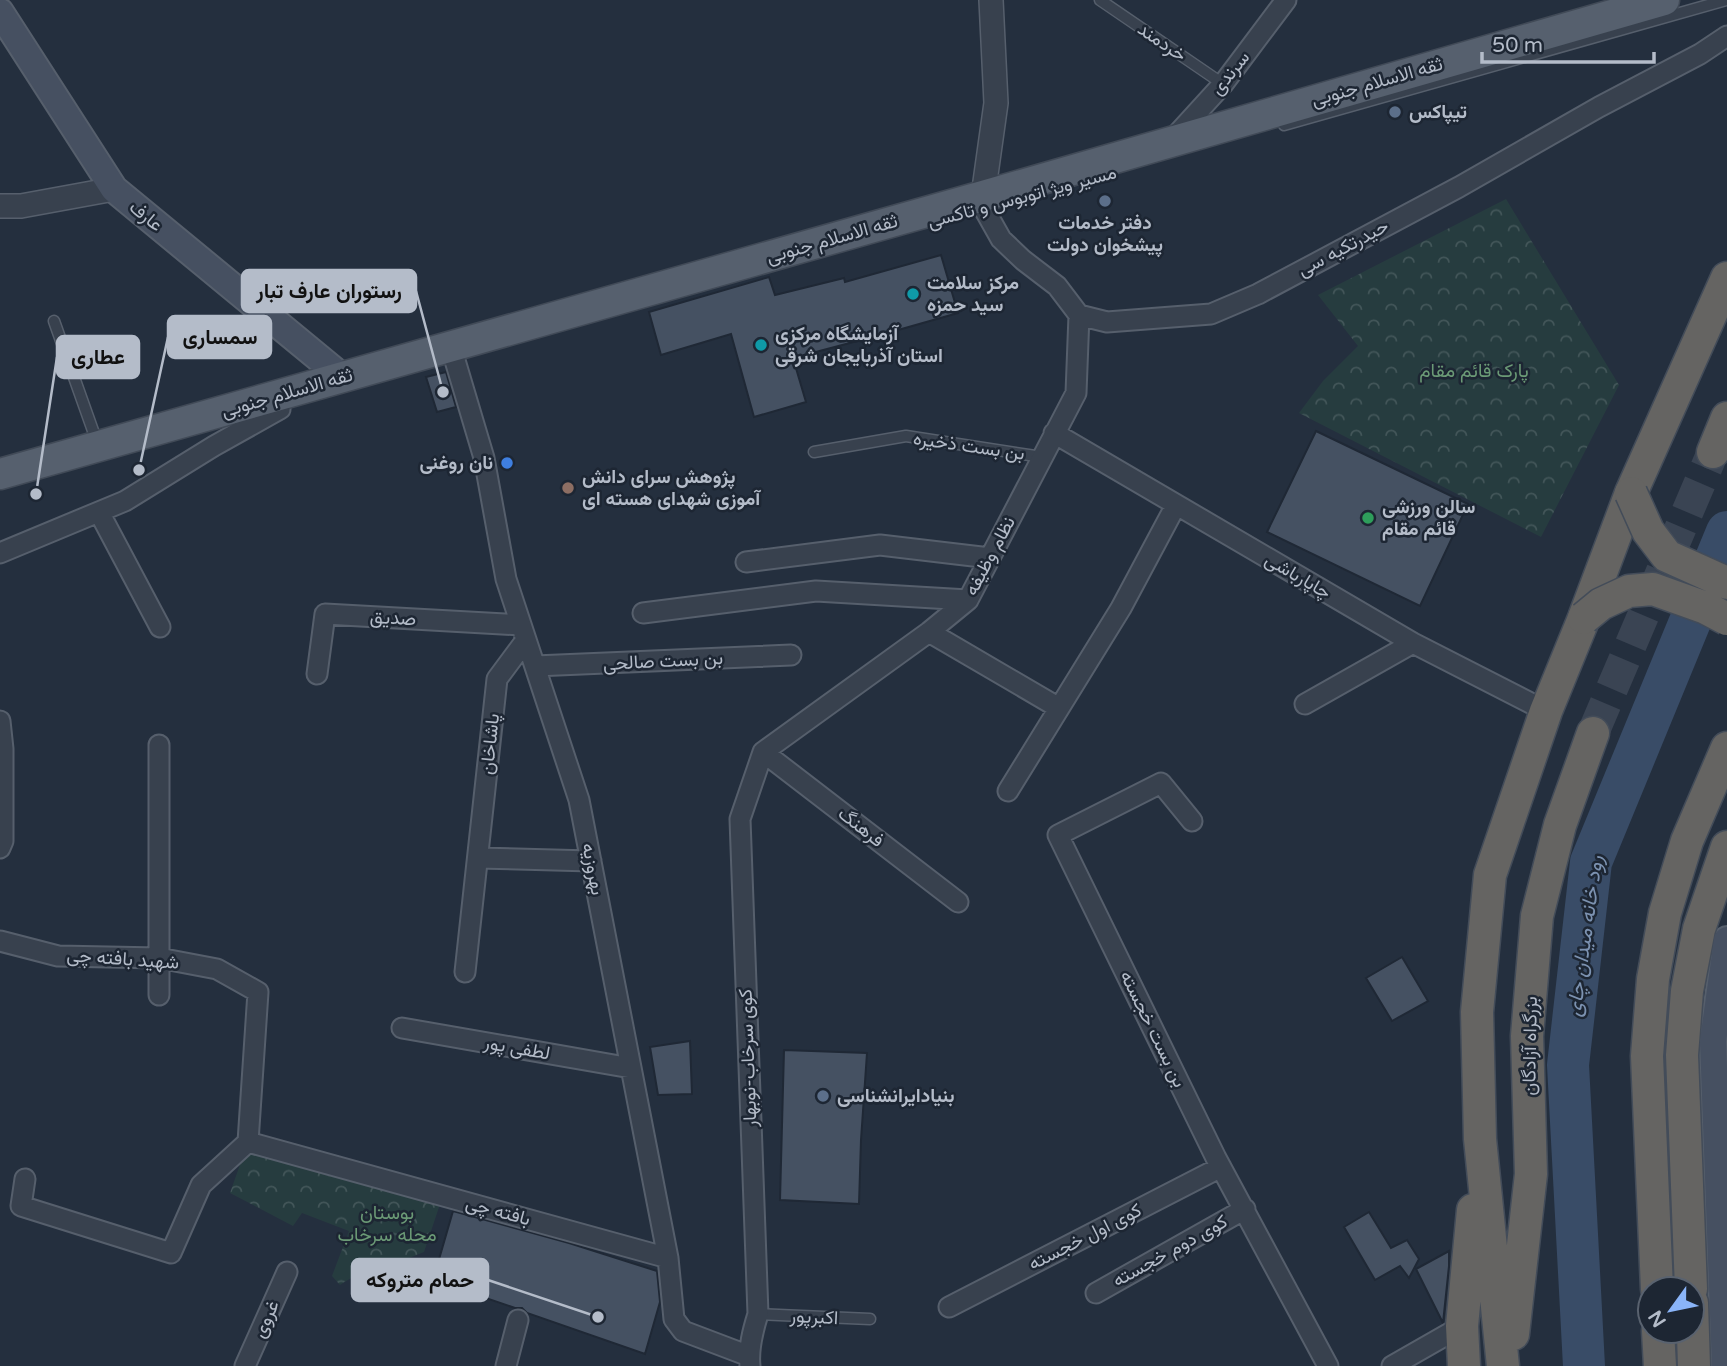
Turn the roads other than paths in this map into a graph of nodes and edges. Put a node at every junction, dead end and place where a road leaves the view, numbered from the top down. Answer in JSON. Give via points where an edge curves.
{"nodes":[{"id":1,"x":991,"y":0,"type":"edge"},
{"id":2,"x":1100,"y":0,"type":"edge"},
{"id":3,"x":1286,"y":0,"type":"edge"},
{"id":4,"x":1664,"y":0,"type":"edge"},
{"id":5,"x":1726,"y":0,"type":"edge"},
{"id":6,"x":4,"y":27,"type":"edge"},
{"id":7,"x":1727,"y":36,"type":"edge"},
{"id":8,"x":1223,"y":83,"type":"junction"},
{"id":9,"x":1276,"y":127,"type":"dead end"},
{"id":10,"x":1170,"y":142,"type":"junction"},
{"id":11,"x":114,"y":190,"type":"junction"},
{"id":12,"x":987,"y":202,"type":"junction"},
{"id":13,"x":0,"y":206,"type":"edge"},
{"id":14,"x":891,"y":233,"type":"dead end"},
{"id":15,"x":1727,"y":278,"type":"edge"},
{"id":16,"x":1079,"y":316,"type":"junction"},
{"id":17,"x":54,"y":321,"type":"dead end"},
{"id":18,"x":454,"y":356,"type":"junction"},
{"id":19,"x":342,"y":377,"type":"junction"},
{"id":20,"x":283,"y":403,"type":"junction"},
{"id":21,"x":1727,"y":418,"type":"edge"},
{"id":22,"x":1055,"y":433,"type":"junction"},
{"id":23,"x":98,"y":446,"type":"junction"},
{"id":24,"x":814,"y":452,"type":"dead end"},
{"id":25,"x":1713,"y":452,"type":"tunnel mouth"},
{"id":26,"x":1042,"y":457,"type":"junction"},
{"id":27,"x":0,"y":474,"type":"edge"},
{"id":28,"x":1631,"y":493,"type":"junction"},
{"id":29,"x":1176,"y":506,"type":"junction"},
{"id":30,"x":99,"y":512,"type":"junction"},
{"id":31,"x":0,"y":553,"type":"edge"},
{"id":32,"x":990,"y":558,"type":"junction"},
{"id":33,"x":746,"y":562,"type":"dead end"},
{"id":34,"x":1727,"y":583,"type":"edge"},
{"id":35,"x":968,"y":600,"type":"junction"},
{"id":36,"x":643,"y":613,"type":"dead end"},
{"id":37,"x":1584,"y":618,"type":"junction"},
{"id":38,"x":1727,"y":619,"type":"edge"},
{"id":39,"x":160,"y":627,"type":"dead end"},
{"id":40,"x":524,"y":632,"type":"junction"},
{"id":41,"x":929,"y":632,"type":"junction"},
{"id":42,"x":1413,"y":643,"type":"junction"},
{"id":43,"x":790,"y":655,"type":"dead end"},
{"id":44,"x":535,"y":666,"type":"junction"},
{"id":45,"x":317,"y":674,"type":"dead end"},
{"id":46,"x":1305,"y":704,"type":"dead end"},
{"id":47,"x":1059,"y":708,"type":"junction"},
{"id":48,"x":1546,"y":711,"type":"junction"},
{"id":49,"x":0,"y":721,"type":"edge"},
{"id":50,"x":1593,"y":733,"type":"tunnel mouth"},
{"id":51,"x":159,"y":745,"type":"dead end"},
{"id":52,"x":1727,"y":748,"type":"edge"},
{"id":53,"x":763,"y":752,"type":"junction"},
{"id":54,"x":1008,"y":790,"type":"dead end"},
{"id":55,"x":1192,"y":821,"type":"dead end"},
{"id":56,"x":1727,"y":847,"type":"edge"},
{"id":57,"x":0,"y":848,"type":"edge"},
{"id":58,"x":478,"y":858,"type":"junction"},
{"id":59,"x":591,"y":861,"type":"junction"},
{"id":60,"x":958,"y":902,"type":"dead end"},
{"id":61,"x":1727,"y":940,"type":"edge"},
{"id":62,"x":0,"y":941,"type":"edge"},
{"id":63,"x":159,"y":958,"type":"junction"},
{"id":64,"x":465,"y":972,"type":"dead end"},
{"id":65,"x":159,"y":995,"type":"dead end"},
{"id":66,"x":402,"y":1028,"type":"dead end"},
{"id":67,"x":631,"y":1068,"type":"junction"},
{"id":68,"x":1480,"y":1139,"type":"junction"},
{"id":69,"x":247,"y":1142,"type":"junction"},
{"id":70,"x":1722,"y":1155,"type":"edge"},
{"id":71,"x":1221,"y":1167,"type":"junction"},
{"id":72,"x":25,"y":1179,"type":"dead end"},
{"id":73,"x":1245,"y":1209,"type":"junction"},
{"id":74,"x":668,"y":1258,"type":"junction"},
{"id":75,"x":287,"y":1272,"type":"dead end"},
{"id":76,"x":1656,"y":1275,"type":"edge"},
{"id":77,"x":1690,"y":1275,"type":"edge"},
{"id":78,"x":1096,"y":1293,"type":"dead end"},
{"id":79,"x":949,"y":1307,"type":"dead end"},
{"id":80,"x":758,"y":1314,"type":"junction"},
{"id":81,"x":870,"y":1319,"type":"dead end"},
{"id":82,"x":518,"y":1320,"type":"dead end"},
{"id":83,"x":1462,"y":1326,"type":"junction"},
{"id":84,"x":1659,"y":1345,"type":"edge"},
{"id":85,"x":1694,"y":1345,"type":"edge"},
{"id":86,"x":750,"y":1361,"type":"edge"},
{"id":87,"x":245,"y":1366,"type":"edge"},
{"id":88,"x":506,"y":1366,"type":"edge"},
{"id":89,"x":1328,"y":1366,"type":"edge"},
{"id":90,"x":1392,"y":1366,"type":"edge"},
{"id":91,"x":1464,"y":1366,"type":"edge"},
{"id":92,"x":1503,"y":1366,"type":"edge"},
{"id":93,"x":1509,"y":1366,"type":"edge"},
{"id":94,"x":1660,"y":1366,"type":"edge"},
{"id":95,"x":1695,"y":1366,"type":"edge"},
{"id":96,"x":1726,"y":1366,"type":"edge"}],
"edges":[{"from":1,"to":12,"type":"street","via":[[996,103]]},
{"from":2,"to":8,"type":"lane","name":"خردمند"},
{"from":3,"to":8,"type":"street","name":"سرندی"},
{"from":4,"to":10,"type":"main road","name":"ثقه الاسلام جنوبی"},
{"from":5,"to":9,"type":"lane"},
{"from":6,"to":11,"type":"main road","name":"عارف"},
{"from":7,"to":16,"type":"street","name":"حیدرتکیه سی","via":[[1459,187],[1212,314],[1107,323]]},
{"from":8,"to":10,"type":"street","name":"سرندی"},
{"from":10,"to":12,"type":"main road","name":"ثقه الاسلام جنوبی"},
{"from":11,"to":13,"type":"street"},
{"from":11,"to":19,"type":"main road","name":"عارف"},
{"from":12,"to":14,"type":"lane","name":"مسیر ویژ اتوبوس و تاکسی"},
{"from":12,"to":16,"type":"street","via":[[1001,239],[1057,286]]},
{"from":12,"to":18,"type":"main road","name":"ثقه الاسلام جنوبی"},
{"from":15,"to":28,"type":"highway"},
{"from":16,"to":22,"type":"street","name":"نظام وظیفه","via":[[1076,393]]},
{"from":17,"to":23,"type":"lane"},
{"from":18,"to":19,"type":"main road","name":"ثقه الاسلام جنوبی"},
{"from":18,"to":40,"type":"street","name":"بهروزیه","via":[[484,458],[506,579]]},
{"from":19,"to":20,"type":"main road","name":"ثقه الاسلام جنوبی"},
{"from":20,"to":23,"type":"main road","name":"ثقه الاسلام جنوبی"},
{"from":20,"to":30,"type":"street","via":[[125,501]]},
{"from":21,"to":25,"type":"highway"},
{"from":22,"to":26,"type":"street","name":"نظام وظیفه"},
{"from":22,"to":29,"type":"street","name":"چاپارباشی"},
{"from":23,"to":27,"type":"main road","name":"ثقه الاسلام جنوبی"},
{"from":24,"to":26,"type":"lane","name":"بن بست ذخیره","via":[[906,436]]},
{"from":26,"to":32,"type":"street","name":"نظام وظیفه"},
{"from":28,"to":34,"type":"highway","bridge":true,"via":[[1648,531],[1667,556]]},
{"from":28,"to":37,"type":"highway"},
{"from":29,"to":42,"type":"street","name":"چاپارباشی"},
{"from":29,"to":47,"type":"street","via":[[1121,608]]},
{"from":30,"to":31,"type":"street"},
{"from":30,"to":39,"type":"street"},
{"from":32,"to":33,"type":"street","via":[[880,545]]},
{"from":32,"to":35,"type":"street","name":"نظام وظیفه"},
{"from":35,"to":36,"type":"street","via":[[816,591]]},
{"from":35,"to":41,"type":"street","name":"نظام وظیفه"},
{"from":37,"to":38,"type":"highway","bridge":true,"via":[[1629,591],[1653,589]]},
{"from":37,"to":48,"type":"highway"},
{"from":40,"to":44,"type":"street","name":"بهروزیه"},
{"from":40,"to":45,"type":"street","name":"صدیق","via":[[325,614]]},
{"from":40,"to":58,"type":"street","name":"پاشاخان","via":[[497,679]]},
{"from":41,"to":47,"type":"street"},
{"from":41,"to":53,"type":"street","name":"نظام وظیفه"},
{"from":42,"to":46,"type":"street"},
{"from":42,"to":48,"type":"street","name":"چاپارباشی"},
{"from":43,"to":44,"type":"street","name":"بن بست صالحی"},
{"from":44,"to":59,"type":"street","name":"بهروزیه","via":[[579,800]]},
{"from":47,"to":54,"type":"street"},
{"from":48,"to":68,"type":"highway","via":[[1490,875],[1477,1012]]},
{"from":49,"to":57,"type":"street"},
{"from":50,"to":93,"type":"highway","name":"بزرگراه آزادگان","via":[[1560,825],[1537,916],[1527,1036],[1531,1174]]},
{"from":51,"to":63,"type":"street"},
{"from":52,"to":76,"type":"highway","via":[[1687,841],[1665,913],[1653,979],[1647,1056]]},
{"from":53,"to":60,"type":"street","name":"فرهنگ"},
{"from":53,"to":80,"type":"street","name":"کوی سرخاب-نوبهار","via":[[740,819]]},
{"from":55,"to":71,"type":"street","name":"بن بست خجسته","via":[[1161,783],[1058,835]]},
{"from":56,"to":77,"type":"highway","via":[[1699,929],[1687,992],[1682,1055]]},
{"from":58,"to":59,"type":"street"},
{"from":58,"to":64,"type":"street","name":"پاشاخان"},
{"from":59,"to":67,"type":"street","name":"بهروزیه"},
{"from":61,"to":70,"type":"main road","via":[[1713,1041]]},
{"from":62,"to":63,"type":"street","name":"شهید بافته چی","via":[[58,956]]},
{"from":63,"to":65,"type":"street"},
{"from":63,"to":69,"type":"street","name":"شهید بافته چی","via":[[217,969],[258,992]]},
{"from":66,"to":67,"type":"street","name":"لطفی پور"},
{"from":67,"to":74,"type":"street","name":"بهروزیه"},
{"from":68,"to":83,"type":"highway"},
{"from":68,"to":92,"type":"highway"},
{"from":69,"to":72,"type":"street","via":[[201,1185],[171,1253],[21,1206]]},
{"from":69,"to":74,"type":"street","name":"بافته چی"},
{"from":70,"to":96,"type":"main road"},
{"from":71,"to":73,"type":"street","name":"بن بست خجسته"},
{"from":71,"to":79,"type":"street","name":"کوی اول خجسته"},
{"from":73,"to":78,"type":"street","name":"کوی دوم خجسته"},
{"from":73,"to":89,"type":"street","name":"بن بست خجسته"},
{"from":74,"to":86,"type":"street","name":"بهروزیه","via":[[674,1319],[683,1331]]},
{"from":75,"to":87,"type":"street","name":"غروی"},
{"from":80,"to":81,"type":"lane","name":"اکبرپور"},
{"from":80,"to":86,"type":"street","name":"کوی سرخاب-نوبهار"},
{"from":82,"to":88,"type":"street"},
{"from":83,"to":90,"type":"street"},
{"from":83,"to":91,"type":"highway"},
{"from":84,"to":94,"type":"highway"},
{"from":85,"to":95,"type":"highway"}]}
